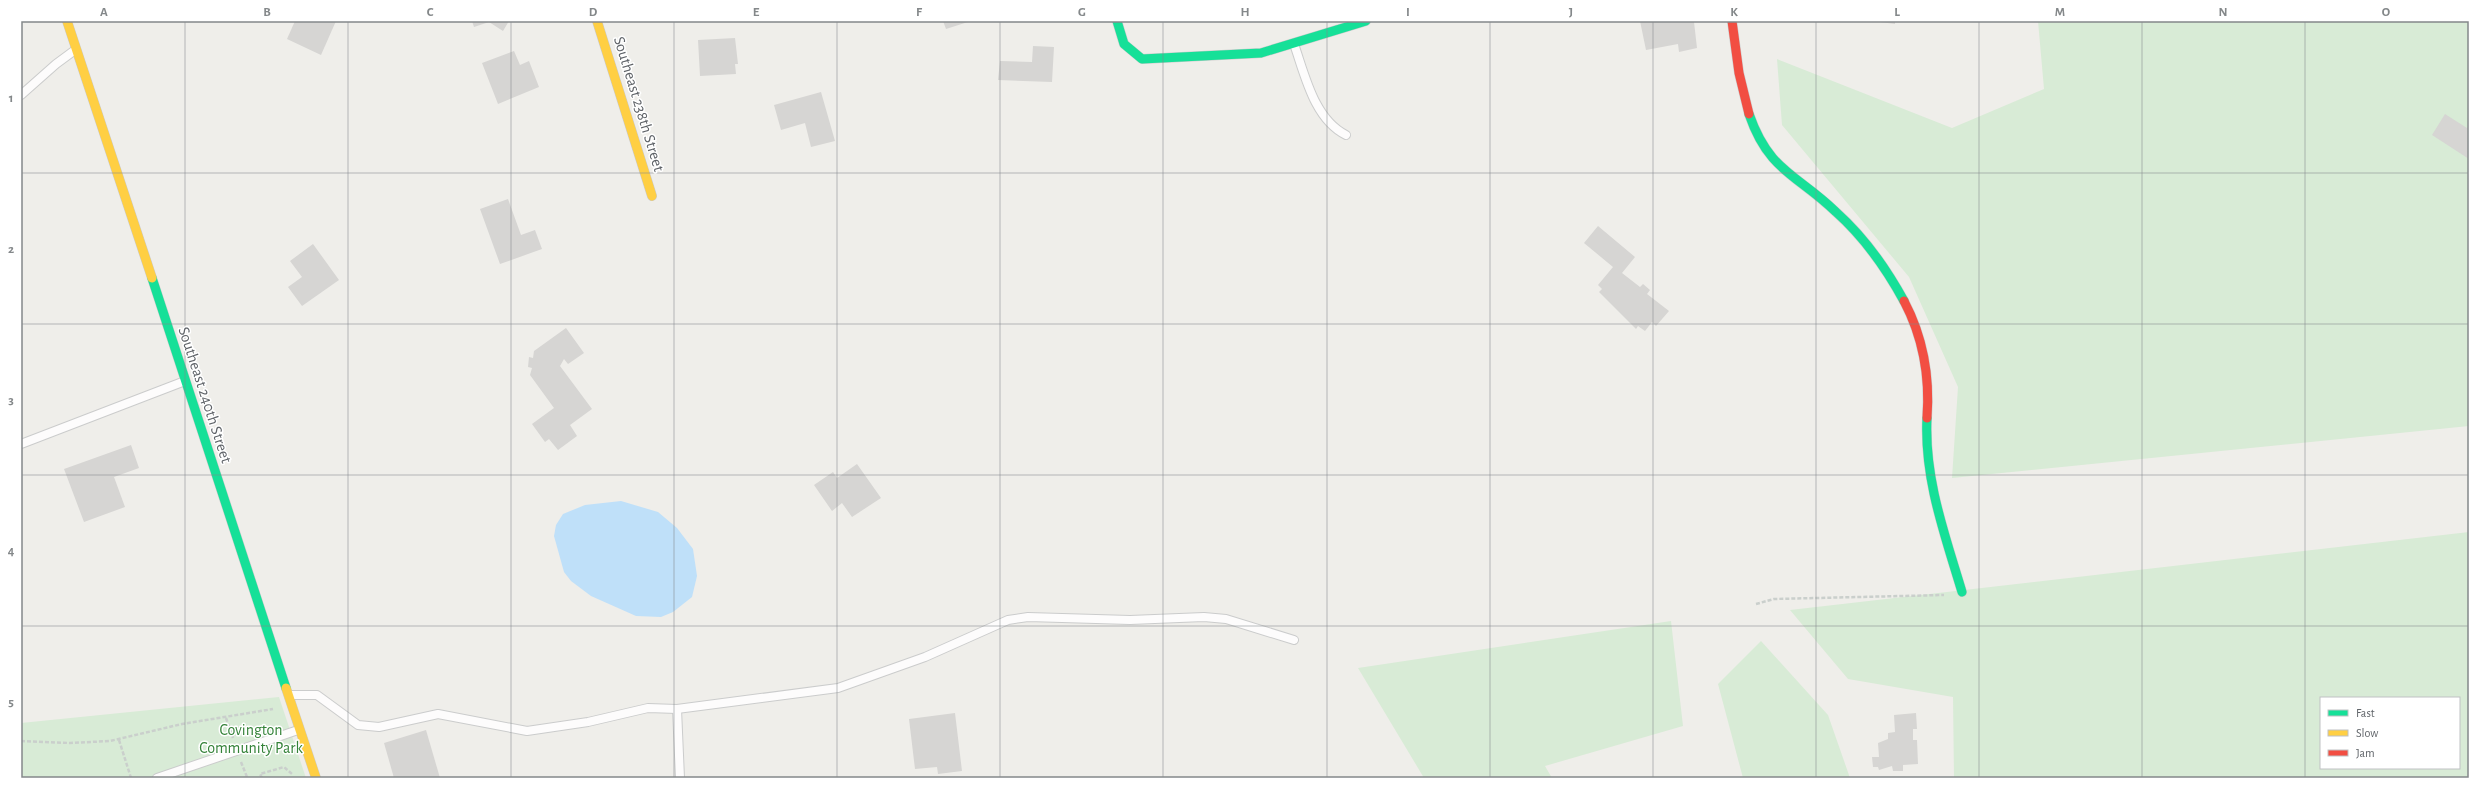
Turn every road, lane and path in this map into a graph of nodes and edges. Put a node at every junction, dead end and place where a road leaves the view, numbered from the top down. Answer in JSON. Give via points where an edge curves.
{"nodes":[{"id":1,"x":66,"y":21,"type":"edge"},
{"id":2,"x":597,"y":21,"type":"edge"},
{"id":3,"x":1117,"y":21,"type":"edge"},
{"id":4,"x":1366,"y":21,"type":"edge"},
{"id":5,"x":1732,"y":21,"type":"edge"},
{"id":6,"x":1294,"y":44,"type":"junction"},
{"id":7,"x":76,"y":50,"type":"junction"},
{"id":8,"x":21,"y":95,"type":"edge"},
{"id":9,"x":1346,"y":135,"type":"dead end"},
{"id":10,"x":652,"y":196,"type":"dead end"},
{"id":11,"x":185,"y":381,"type":"junction"},
{"id":12,"x":21,"y":444,"type":"edge"},
{"id":13,"x":1962,"y":592,"type":"joint"},
{"id":14,"x":1756,"y":604,"type":"dead end"},
{"id":15,"x":1294,"y":640,"type":"dead end"},
{"id":16,"x":289,"y":699,"type":"junction"},
{"id":17,"x":677,"y":709,"type":"junction"},
{"id":18,"x":299,"y":729,"type":"junction"},
{"id":19,"x":118,"y":740,"type":"junction"},
{"id":20,"x":21,"y":741,"type":"edge"},
{"id":21,"x":131,"y":778,"type":"edge"},
{"id":22,"x":157,"y":778,"type":"edge"},
{"id":23,"x":262,"y":778,"type":"edge"},
{"id":24,"x":293,"y":778,"type":"edge"},
{"id":25,"x":316,"y":778,"type":"edge"},
{"id":26,"x":680,"y":778,"type":"edge"}],
"edges":[{"from":1,"to":7,"type":"street","name":"Southeast 240th Street"},
{"from":2,"to":10,"type":"street","name":"Southeast 238th Street"},
{"from":3,"to":6,"type":"street","via":[[1124,44],[1142,59],[1261,53]]},
{"from":4,"to":6,"type":"street"},
{"from":5,"to":13,"type":"street","via":[[1737,59],[1752,124],[1769,154],[1788,175],[1822,199],[1863,239],[1886,270],[1913,321],[1926,367],[1927,457],[1931,484]]},
{"from":6,"to":9,"type":"lane","via":[[1310,89],[1327,121]]},
{"from":7,"to":8,"type":"lane"},
{"from":7,"to":11,"type":"street","name":"Southeast 240th Street"},
{"from":11,"to":12,"type":"lane"},
{"from":11,"to":16,"type":"street","name":"Southeast 240th Street"},
{"from":13,"to":14,"type":"path","via":[[1940,596],[1774,599]]},
{"from":15,"to":17,"type":"lane","via":[[1226,618],[1130,620],[1028,617],[1008,620],[925,657],[838,688]]},
{"from":16,"to":17,"type":"lane","via":[[317,695],[358,725],[379,728],[438,714],[527,731],[588,722],[648,708]]},
{"from":16,"to":18,"type":"street","name":"Southeast 240th Street"},
{"from":16,"to":19,"type":"path","via":[[246,715],[182,724]]},
{"from":17,"to":26,"type":"lane"},
{"from":18,"to":22,"type":"lane"},
{"from":18,"to":25,"type":"street","name":"Southeast 240th Street"},
{"from":19,"to":20,"type":"path","via":[[70,743]]},
{"from":19,"to":21,"type":"path"},
{"from":23,"to":24,"type":"path","via":[[260,774],[284,767],[291,772]]}]}
